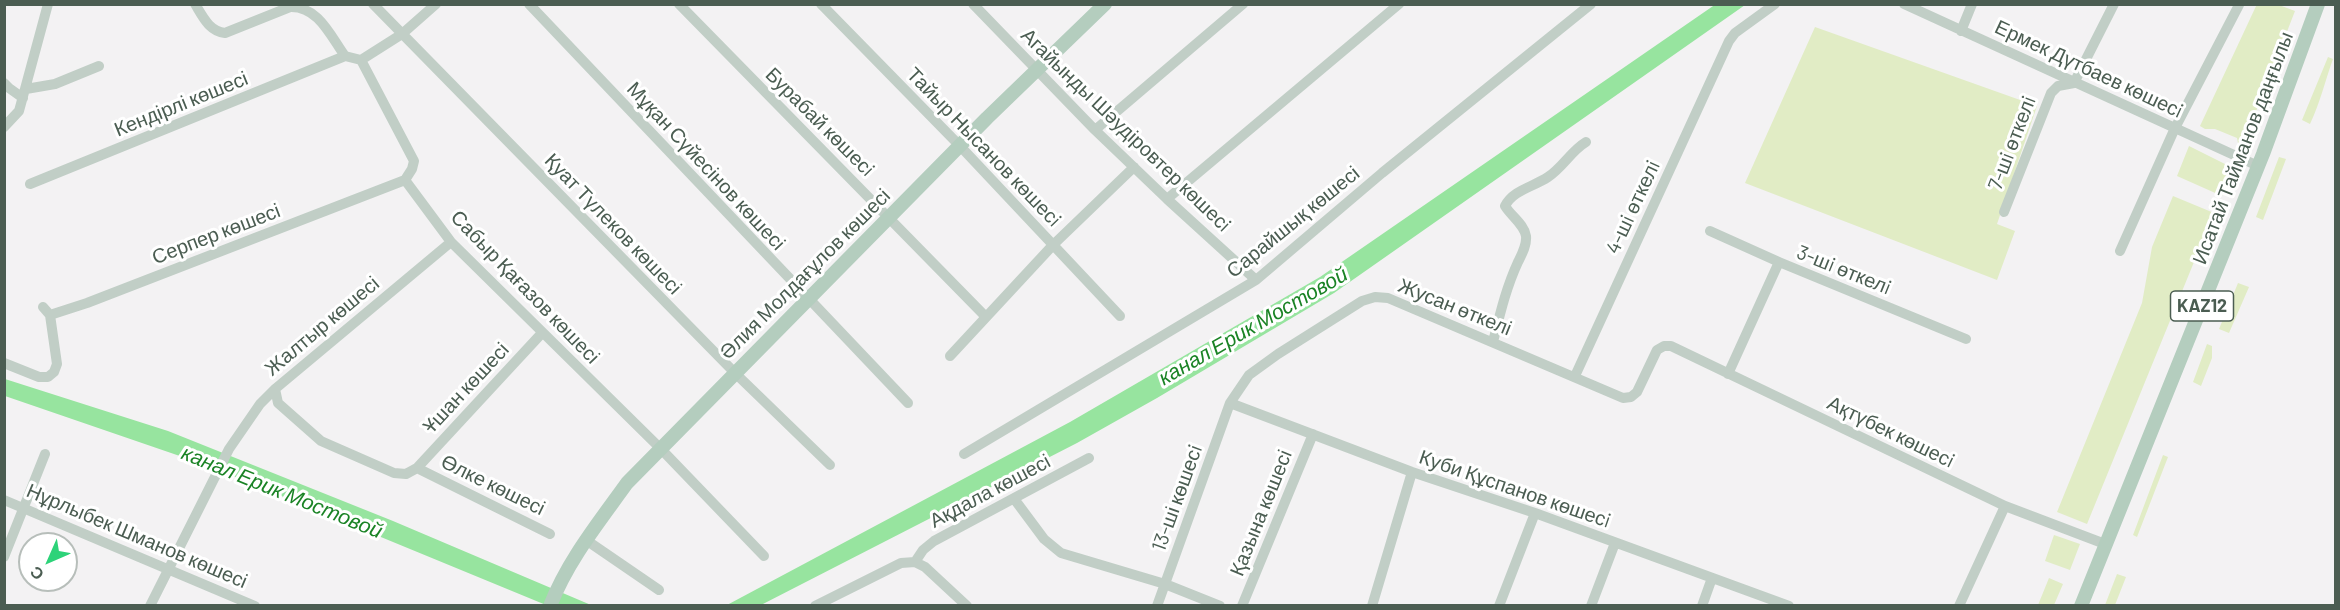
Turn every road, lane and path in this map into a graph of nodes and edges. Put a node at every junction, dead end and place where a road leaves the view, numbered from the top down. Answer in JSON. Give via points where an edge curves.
{"nodes":[{"id":1,"x":48,"y":4,"type":"edge"},
{"id":2,"x":195,"y":4,"type":"edge"},
{"id":3,"x":373,"y":4,"type":"edge"},
{"id":4,"x":436,"y":4,"type":"edge"},
{"id":5,"x":529,"y":4,"type":"edge"},
{"id":6,"x":679,"y":4,"type":"edge"},
{"id":7,"x":821,"y":4,"type":"edge"},
{"id":8,"x":973,"y":4,"type":"edge"},
{"id":9,"x":1105,"y":4,"type":"edge"},
{"id":10,"x":1243,"y":4,"type":"edge"},
{"id":11,"x":1399,"y":4,"type":"edge"},
{"id":12,"x":1592,"y":4,"type":"edge"},
{"id":13,"x":1775,"y":4,"type":"edge"},
{"id":14,"x":1904,"y":4,"type":"edge"},
{"id":15,"x":1972,"y":4,"type":"edge"},
{"id":16,"x":2114,"y":4,"type":"edge"},
{"id":17,"x":2318,"y":4,"type":"edge"},
{"id":18,"x":2239,"y":5,"type":"edge"},
{"id":19,"x":1961,"y":31,"type":"junction"},
{"id":20,"x":402,"y":34,"type":"junction"},
{"id":21,"x":345,"y":56,"type":"junction"},
{"id":22,"x":361,"y":60,"type":"junction"},
{"id":23,"x":99,"y":66,"type":"dead end"},
{"id":24,"x":1037,"y":69,"type":"junction"},
{"id":25,"x":4,"y":82,"type":"edge"},
{"id":26,"x":2074,"y":83,"type":"junction"},
{"id":27,"x":24,"y":93,"type":"junction"},
{"id":28,"x":4,"y":127,"type":"edge"},
{"id":29,"x":2175,"y":128,"type":"junction"},
{"id":30,"x":1095,"y":130,"type":"junction"},
{"id":31,"x":1586,"y":142,"type":"dead end"},
{"id":32,"x":960,"y":146,"type":"junction"},
{"id":33,"x":2258,"y":166,"type":"junction"},
{"id":34,"x":1134,"y":167,"type":"junction"},
{"id":35,"x":405,"y":180,"type":"junction"},
{"id":36,"x":30,"y":184,"type":"dead end"},
{"id":37,"x":1167,"y":199,"type":"junction"},
{"id":38,"x":2004,"y":212,"type":"dead end"},
{"id":39,"x":888,"y":217,"type":"junction"},
{"id":40,"x":1710,"y":231,"type":"dead end"},
{"id":41,"x":451,"y":242,"type":"junction"},
{"id":42,"x":1053,"y":245,"type":"junction"},
{"id":43,"x":2120,"y":251,"type":"dead end"},
{"id":44,"x":1779,"y":262,"type":"junction"},
{"id":45,"x":1256,"y":280,"type":"junction"},
{"id":46,"x":808,"y":299,"type":"junction"},
{"id":47,"x":985,"y":316,"type":"junction"},
{"id":48,"x":1120,"y":316,"type":"dead end"},
{"id":49,"x":542,"y":333,"type":"junction"},
{"id":50,"x":1966,"y":339,"type":"dead end"},
{"id":51,"x":1492,"y":342,"type":"junction"},
{"id":52,"x":1664,"y":346,"type":"joint"},
{"id":53,"x":950,"y":356,"type":"dead end"},
{"id":54,"x":4,"y":363,"type":"edge"},
{"id":55,"x":735,"y":373,"type":"junction"},
{"id":56,"x":1728,"y":374,"type":"junction"},
{"id":57,"x":1575,"y":376,"type":"junction"},
{"id":58,"x":275,"y":389,"type":"junction"},
{"id":59,"x":908,"y":403,"type":"dead end"},
{"id":60,"x":1230,"y":404,"type":"junction"},
{"id":61,"x":1313,"y":434,"type":"junction"},
{"id":62,"x":661,"y":449,"type":"junction"},
{"id":63,"x":45,"y":454,"type":"dead end"},
{"id":64,"x":963,"y":454,"type":"dead end"},
{"id":65,"x":1089,"y":458,"type":"dead end"},
{"id":66,"x":830,"y":465,"type":"dead end"},
{"id":67,"x":417,"y":468,"type":"junction"},
{"id":68,"x":1412,"y":472,"type":"junction"},
{"id":69,"x":4,"y":500,"type":"edge"},
{"id":70,"x":1015,"y":500,"type":"junction"},
{"id":71,"x":2005,"y":506,"type":"junction"},
{"id":72,"x":25,"y":508,"type":"junction"},
{"id":73,"x":1535,"y":513,"type":"junction"},
{"id":74,"x":550,"y":534,"type":"dead end"},
{"id":75,"x":586,"y":540,"type":"junction"},
{"id":76,"x":1615,"y":543,"type":"junction"},
{"id":77,"x":2106,"y":544,"type":"junction"},
{"id":78,"x":764,"y":556,"type":"dead end"},
{"id":79,"x":4,"y":557,"type":"edge"},
{"id":80,"x":915,"y":562,"type":"junction"},
{"id":81,"x":167,"y":568,"type":"junction"},
{"id":82,"x":1712,"y":578,"type":"junction"},
{"id":83,"x":1165,"y":584,"type":"junction"},
{"id":84,"x":659,"y":590,"type":"dead end"},
{"id":85,"x":150,"y":606,"type":"edge"},
{"id":86,"x":255,"y":606,"type":"edge"},
{"id":87,"x":550,"y":606,"type":"edge"},
{"id":88,"x":815,"y":606,"type":"edge"},
{"id":89,"x":967,"y":606,"type":"edge"},
{"id":90,"x":1157,"y":606,"type":"edge"},
{"id":91,"x":1220,"y":606,"type":"edge"},
{"id":92,"x":1242,"y":606,"type":"edge"},
{"id":93,"x":1372,"y":606,"type":"edge"},
{"id":94,"x":1500,"y":606,"type":"edge"},
{"id":95,"x":1591,"y":606,"type":"edge"},
{"id":96,"x":1702,"y":606,"type":"edge"},
{"id":97,"x":1789,"y":606,"type":"edge"},
{"id":98,"x":1959,"y":606,"type":"edge"},
{"id":99,"x":2081,"y":606,"type":"edge"}],
"edges":[{"from":1,"to":27,"type":"street"},
{"from":2,"to":21,"type":"street","via":[[210,26],[225,33],[290,7],[300,7],[317,16]]},
{"from":3,"to":20,"type":"street","name":"Қуат Түлеков көшесі"},
{"from":4,"to":20,"type":"street"},
{"from":5,"to":46,"type":"street","name":"Мұқан Сүйесінов көшесі"},
{"from":6,"to":39,"type":"street","name":"Бурабай көшесi"},
{"from":7,"to":32,"type":"street","name":"Тайыр Нысанов көшесi"},
{"from":8,"to":24,"type":"street","name":"Агайынды Шәудіровтер көшесi"},
{"from":9,"to":24,"type":"main road","name":"Әлия Молдағұлов көшесі"},
{"from":10,"to":30,"type":"street"},
{"from":11,"to":37,"type":"street"},
{"from":12,"to":45,"type":"street","name":"Сарайшық көшесі"},
{"from":13,"to":57,"type":"street","name":"4-шi өткелi","via":[[1735,33]]},
{"from":14,"to":19,"type":"street","name":"Ермек Дүтбаев көшесi"},
{"from":15,"to":19,"type":"street"},
{"from":16,"to":26,"type":"street"},
{"from":17,"to":33,"type":"main road","name":"Исатай Тайманов даңғылы","number":"KAZ12"},
{"from":18,"to":29,"type":"street"},
{"from":19,"to":26,"type":"street","name":"Ермек Дүтбаев көшесi"},
{"from":20,"to":22,"type":"street"},
{"from":20,"to":55,"type":"street","name":"Қуат Түлеков көшесі"},
{"from":21,"to":22,"type":"street"},
{"from":21,"to":36,"type":"street","name":"Кендірлі көшесі"},
{"from":22,"to":35,"type":"street","via":[[414,161]]},
{"from":23,"to":27,"type":"street"},
{"from":24,"to":30,"type":"street","name":"Агайынды Шәудіровтер көшесi"},
{"from":24,"to":32,"type":"main road","name":"Әлия Молдағұлов көшесі"},
{"from":25,"to":27,"type":"street"},
{"from":26,"to":29,"type":"street","name":"Ермек Дүтбаев көшесi"},
{"from":26,"to":38,"type":"street","name":"7-шi өткелi","via":[[2058,86],[2051,93]]},
{"from":27,"to":28,"type":"street","via":[[15,117]]},
{"from":29,"to":33,"type":"street","name":"Ермек Дүтбаев көшесi"},
{"from":29,"to":43,"type":"street"},
{"from":30,"to":34,"type":"street","name":"Агайынды Шәудіровтер көшесi"},
{"from":31,"to":51,"type":"street","via":[[1547,177],[1509,198],[1505,206],[1524,228],[1525,249],[1507,284]]},
{"from":32,"to":39,"type":"main road","name":"Әлия Молдағұлов көшесі"},
{"from":32,"to":42,"type":"street","name":"Тайыр Нысанов көшесi"},
{"from":33,"to":77,"type":"main road","name":"Исатай Тайманов даңғылы","number":"KAZ12"},
{"from":34,"to":37,"type":"street","name":"Агайынды Шәудіровтер көшесi"},
{"from":34,"to":42,"type":"street"},
{"from":35,"to":41,"type":"street","name":"Сабыр Қағазов көшесі"},
{"from":35,"to":54,"type":"street","name":"Серпер көшесі","via":[[87,303],[46,311],[57,364],[48,377]]},
{"from":37,"to":45,"type":"street","name":"Агайынды Шәудіровтер көшесi"},
{"from":39,"to":46,"type":"main road","name":"Әлия Молдағұлов көшесі"},
{"from":39,"to":47,"type":"street","name":"Бурабай көшесi"},
{"from":40,"to":44,"type":"street","name":"3-шi өткелi"},
{"from":41,"to":49,"type":"street","name":"Сабыр Қағазов көшесі"},
{"from":41,"to":58,"type":"street","name":"Жалтыр көшесі"},
{"from":42,"to":47,"type":"street"},
{"from":42,"to":48,"type":"street","name":"Тайыр Нысанов көшесi"},
{"from":44,"to":50,"type":"street","name":"3-шi өткелi"},
{"from":44,"to":56,"type":"street"},
{"from":45,"to":64,"type":"street","name":"Сарайшық көшесі"},
{"from":46,"to":55,"type":"main road","name":"Әлия Молдағұлов көшесі"},
{"from":46,"to":59,"type":"street","name":"Мұқан Сүйесінов көшесі"},
{"from":47,"to":53,"type":"street"},
{"from":49,"to":62,"type":"street","name":"Сабыр Қағазов көшесі"},
{"from":49,"to":67,"type":"street","name":"Ұшан көшесі"},
{"from":51,"to":57,"type":"street","name":"Жусан өткелі"},
{"from":51,"to":60,"type":"street","name":"Жусан өткелі","via":[[1388,298],[1375,297],[1362,301],[1249,375]]},
{"from":52,"to":56,"type":"street","name":"Ақтүбек көшесi"},
{"from":52,"to":57,"type":"street","name":"Жусан өткелі","via":[[1657,350],[1631,398]]},
{"from":55,"to":62,"type":"main road","name":"Әлия Молдағұлов көшесі"},
{"from":55,"to":66,"type":"street","name":"Қуат Түлеков көшесі"},
{"from":56,"to":71,"type":"street","name":"Ақтүбек көшесi"},
{"from":58,"to":67,"type":"street","name":"Өлке көшесі","via":[[278,403],[321,441],[394,473],[406,474]]},
{"from":58,"to":81,"type":"street","name":"Жалтыр көшесі","via":[[229,449]]},
{"from":60,"to":61,"type":"street","name":"Куби Құспанов көшесi"},
{"from":60,"to":83,"type":"street","name":"13-ші көшесi"},
{"from":61,"to":68,"type":"street","name":"Куби Құспанов көшесi"},
{"from":61,"to":92,"type":"street","name":"Қазына көшесі"},
{"from":62,"to":75,"type":"main road","name":"Әлия Молдағұлов көшесі","via":[[627,483]]},
{"from":62,"to":78,"type":"street","name":"Сабыр Қағазов көшесі"},
{"from":63,"to":72,"type":"street"},
{"from":65,"to":70,"type":"street","name":"Ақдала көшесі"},
{"from":67,"to":74,"type":"street","name":"Өлке көшесі"},
{"from":68,"to":73,"type":"street","name":"Куби Құспанов көшесi"},
{"from":68,"to":93,"type":"street"},
{"from":69,"to":72,"type":"street","name":"Нұрлыбек Шманов көшесі"},
{"from":70,"to":80,"type":"street","name":"Ақдала көшесі","via":[[934,541]]},
{"from":70,"to":83,"type":"street","via":[[1044,539],[1061,553]]},
{"from":71,"to":77,"type":"street","name":"Ақтүбек көшесi"},
{"from":71,"to":98,"type":"street"},
{"from":72,"to":79,"type":"street"},
{"from":72,"to":81,"type":"street","name":"Нұрлыбек Шманов көшесі"},
{"from":73,"to":76,"type":"street","name":"Куби Құспанов көшесi"},
{"from":73,"to":94,"type":"street"},
{"from":75,"to":84,"type":"street"},
{"from":75,"to":87,"type":"main road","name":"Әлия Молдағұлов көшесі"},
{"from":76,"to":82,"type":"street","name":"Куби Құспанов көшесi"},
{"from":76,"to":95,"type":"street"},
{"from":77,"to":99,"type":"main road","name":"Исатай Тайманов даңғылы","number":"KAZ12"},
{"from":80,"to":88,"type":"street","via":[[901,563]]},
{"from":80,"to":89,"type":"street"},
{"from":81,"to":85,"type":"street","name":"Жалтыр көшесі"},
{"from":81,"to":86,"type":"street","name":"Нұрлыбек Шманов көшесі"},
{"from":82,"to":96,"type":"street"},
{"from":82,"to":97,"type":"street","name":"Куби Құспанов көшесi"},
{"from":83,"to":90,"type":"street","name":"13-ші көшесi"},
{"from":83,"to":91,"type":"street"}]}
